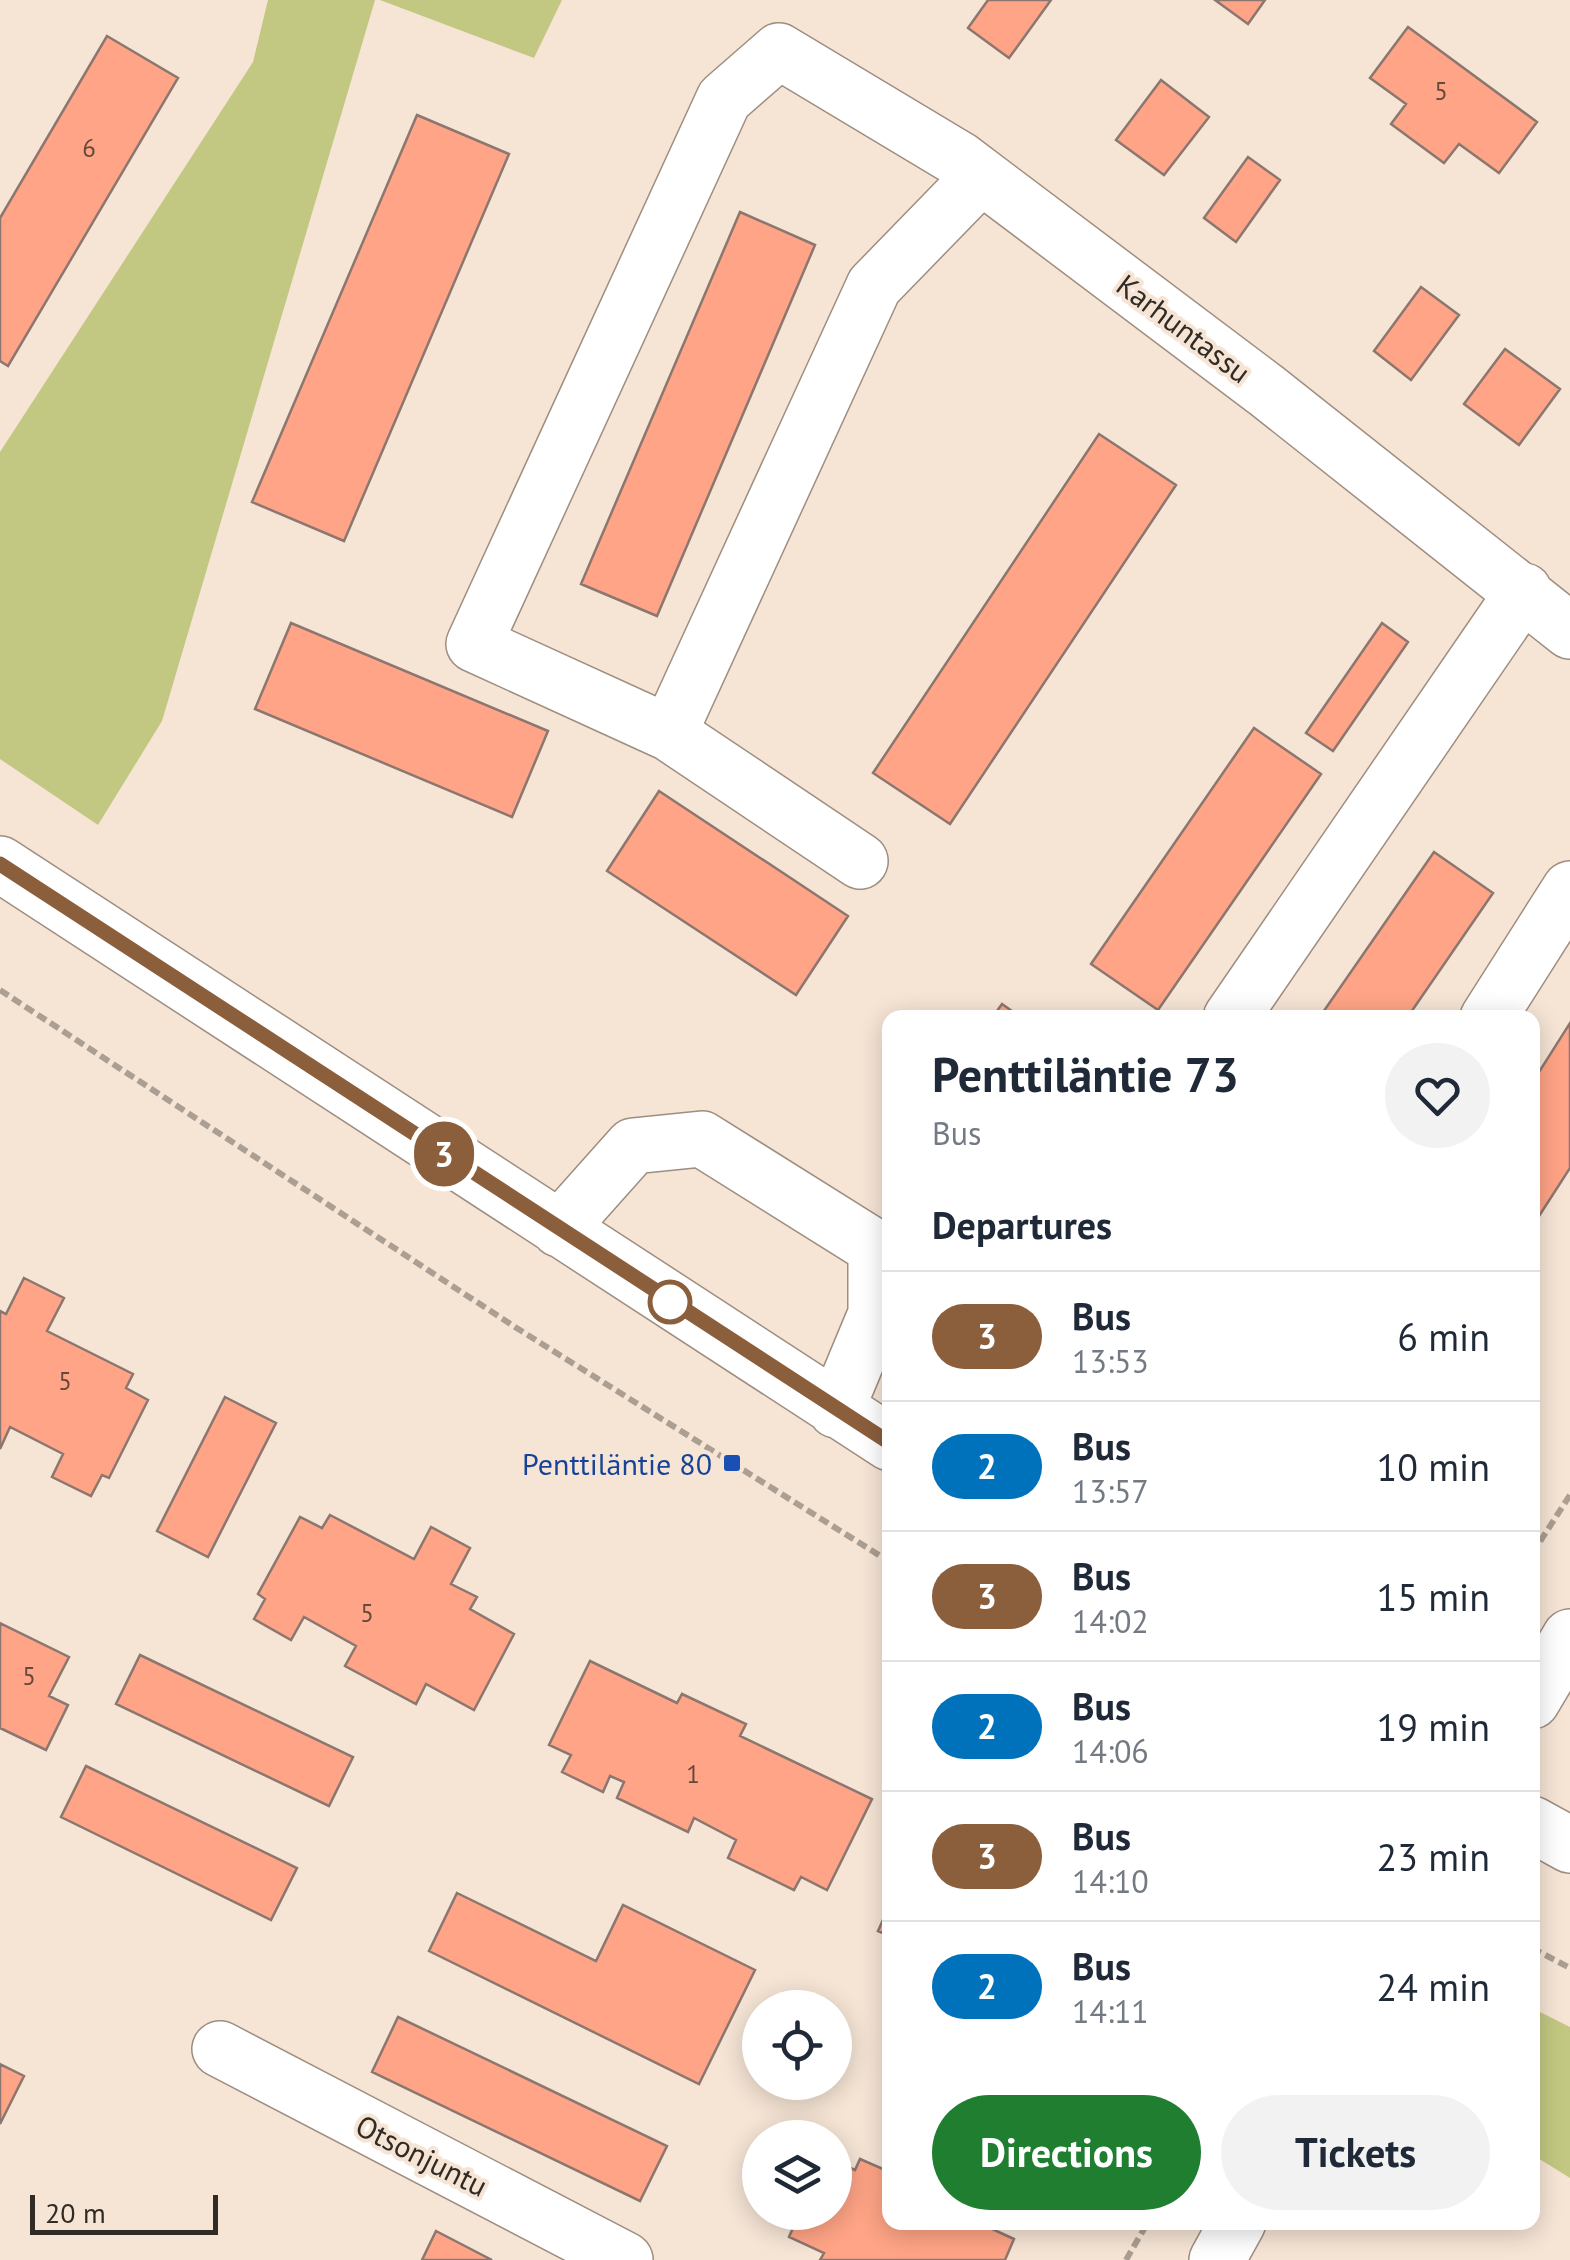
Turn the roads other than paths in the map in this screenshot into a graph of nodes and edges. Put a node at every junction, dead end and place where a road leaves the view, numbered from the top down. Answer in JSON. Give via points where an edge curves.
{"nodes":[{"id":1,"x":981,"y":176,"type":"junction"},
{"id":2,"x":1524,"y":590,"type":"junction"},
{"id":3,"x":1570,"y":631,"type":"edge"},
{"id":4,"x":668,"y":733,"type":"junction"},
{"id":5,"x":860,"y":861,"type":"dead end"},
{"id":6,"x":0,"y":864,"type":"edge"},
{"id":7,"x":1570,"y":888,"type":"edge"},
{"id":8,"x":1236,"y":1010,"type":"edge"},
{"id":9,"x":1493,"y":1010,"type":"edge"},
{"id":10,"x":558,"y":1229,"type":"junction"},
{"id":11,"x":836,"y":1410,"type":"junction"},
{"id":12,"x":882,"y":1438,"type":"edge"},
{"id":13,"x":1570,"y":1637,"type":"edge"},
{"id":14,"x":1540,"y":1688,"type":"edge"},
{"id":15,"x":1540,"y":1828,"type":"edge"},
{"id":16,"x":1570,"y":1845,"type":"edge"},
{"id":17,"x":220,"y":2049,"type":"dead end"},
{"id":18,"x":1234,"y":2230,"type":"edge"},
{"id":19,"x":625,"y":2260,"type":"edge"},
{"id":20,"x":1217,"y":2260,"type":"edge"}],
"edges":[{"from":1,"to":2,"type":"street","name":"Karhuntassu"},
{"from":1,"to":4,"type":"street","via":[[874,286]]},
{"from":1,"to":4,"type":"street","name":"Karhuntassu","via":[[779,52],[724,99],[474,644]]},
{"from":2,"to":3,"type":"street","name":"Karhuntassu"},
{"from":2,"to":8,"type":"street"},
{"from":4,"to":5,"type":"street"},
{"from":6,"to":10,"type":"street"},
{"from":7,"to":9,"type":"street"},
{"from":10,"to":11,"type":"street"},
{"from":10,"to":11,"type":"street","via":[[633,1146],[702,1138],[876,1248],[876,1314]]},
{"from":11,"to":12,"type":"street"},
{"from":13,"to":14,"type":"street"},
{"from":15,"to":16,"type":"street"},
{"from":17,"to":19,"type":"street","name":"Otsonjuntu"},
{"from":18,"to":20,"type":"street"}]}
